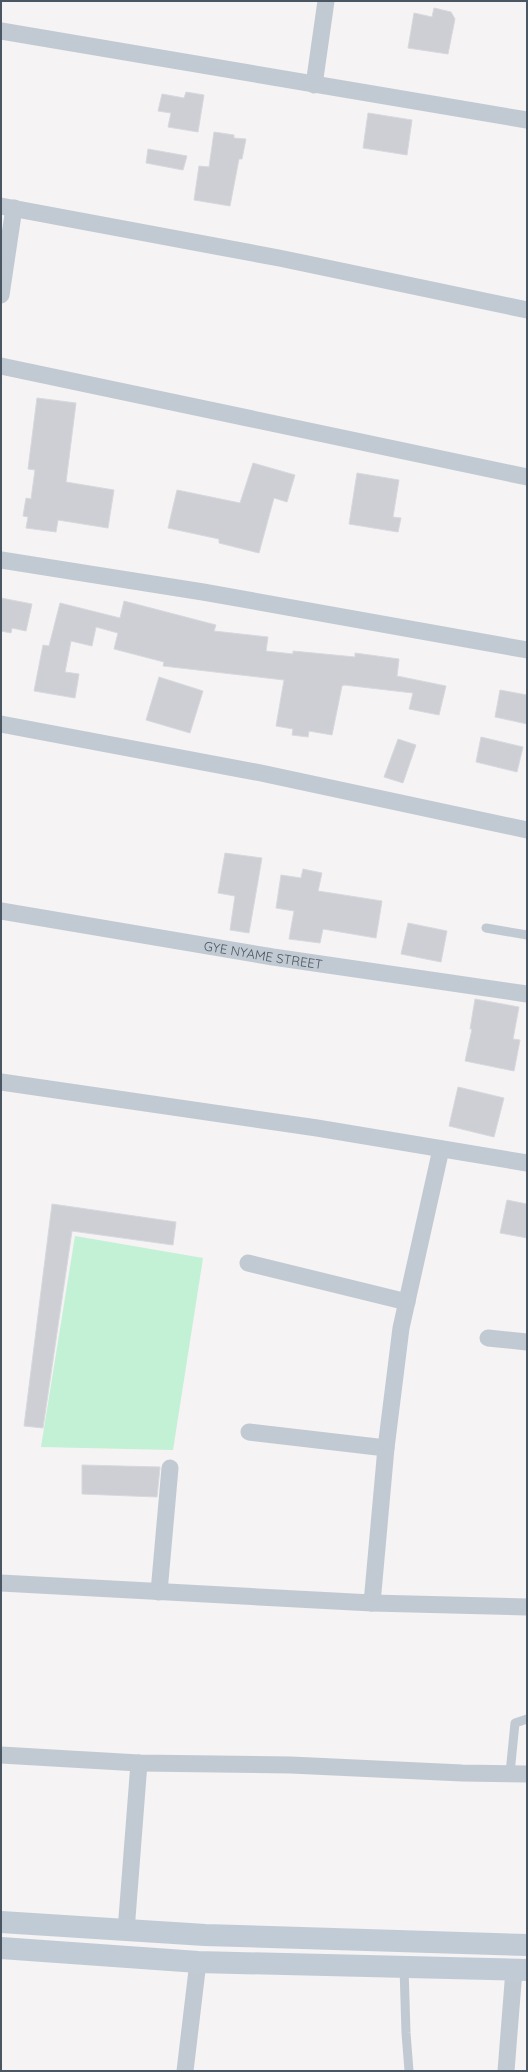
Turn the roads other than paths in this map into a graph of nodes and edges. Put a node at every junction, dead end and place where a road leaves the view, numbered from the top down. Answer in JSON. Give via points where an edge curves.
{"nodes":[{"id":1,"x":326,"y":1,"type":"edge"},
{"id":2,"x":1,"y":31,"type":"edge"},
{"id":3,"x":314,"y":85,"type":"junction"},
{"id":4,"x":527,"y":120,"type":"edge"},
{"id":5,"x":8,"y":207,"type":"edge"},
{"id":6,"x":1,"y":295,"type":"edge"},
{"id":7,"x":527,"y":310,"type":"edge"},
{"id":8,"x":1,"y":366,"type":"edge"},
{"id":9,"x":527,"y":477,"type":"edge"},
{"id":10,"x":1,"y":560,"type":"edge"},
{"id":11,"x":527,"y":650,"type":"edge"},
{"id":12,"x":1,"y":724,"type":"edge"},
{"id":13,"x":527,"y":830,"type":"edge"},
{"id":14,"x":1,"y":911,"type":"edge"},
{"id":15,"x":486,"y":928,"type":"dead end"},
{"id":16,"x":527,"y":935,"type":"edge"},
{"id":17,"x":527,"y":994,"type":"edge"},
{"id":18,"x":1,"y":1082,"type":"edge"},
{"id":19,"x":441,"y":1149,"type":"junction"},
{"id":20,"x":527,"y":1163,"type":"edge"},
{"id":21,"x":248,"y":1263,"type":"dead end"},
{"id":22,"x":407,"y":1302,"type":"junction"},
{"id":23,"x":488,"y":1338,"type":"dead end"},
{"id":24,"x":527,"y":1342,"type":"edge"},
{"id":25,"x":249,"y":1432,"type":"dead end"},
{"id":26,"x":386,"y":1448,"type":"junction"},
{"id":27,"x":170,"y":1468,"type":"dead end"},
{"id":28,"x":1,"y":1583,"type":"edge"},
{"id":29,"x":159,"y":1592,"type":"junction"},
{"id":30,"x":372,"y":1603,"type":"junction"},
{"id":31,"x":527,"y":1608,"type":"edge"},
{"id":32,"x":527,"y":1719,"type":"edge"},
{"id":33,"x":1,"y":1755,"type":"edge"},
{"id":34,"x":139,"y":1763,"type":"junction"},
{"id":35,"x":510,"y":1773,"type":"junction"},
{"id":36,"x":527,"y":1774,"type":"edge"},
{"id":37,"x":1,"y":1922,"type":"edge"},
{"id":38,"x":126,"y":1931,"type":"junction"},
{"id":39,"x":527,"y":1945,"type":"edge"},
{"id":40,"x":1,"y":1948,"type":"edge"},
{"id":41,"x":198,"y":1962,"type":"junction"},
{"id":42,"x":404,"y":1967,"type":"junction"},
{"id":43,"x":520,"y":1970,"type":"edge"},
{"id":44,"x":185,"y":2071,"type":"edge"},
{"id":45,"x":409,"y":2071,"type":"edge"},
{"id":46,"x":506,"y":2071,"type":"edge"}],
"edges":[{"from":1,"to":3,"type":"street"},
{"from":2,"to":3,"type":"street"},
{"from":3,"to":4,"type":"street"},
{"from":5,"to":6,"type":"street"},
{"from":5,"to":7,"type":"street","via":[[279,258]]},
{"from":8,"to":9,"type":"street"},
{"from":10,"to":11,"type":"street","via":[[203,592]]},
{"from":12,"to":13,"type":"street","via":[[253,771]]},
{"from":14,"to":17,"type":"street","name":"GYE NYAME STREET","via":[[273,957]]},
{"from":15,"to":16,"type":"lane"},
{"from":18,"to":19,"type":"street"},
{"from":19,"to":20,"type":"street"},
{"from":19,"to":22,"type":"street"},
{"from":21,"to":22,"type":"street"},
{"from":22,"to":26,"type":"street"},
{"from":23,"to":24,"type":"street"},
{"from":25,"to":26,"type":"street"},
{"from":26,"to":30,"type":"street"},
{"from":27,"to":29,"type":"street"},
{"from":28,"to":29,"type":"street"},
{"from":29,"to":30,"type":"street"},
{"from":30,"to":31,"type":"street"},
{"from":32,"to":35,"type":"lane","via":[[515,1723]]},
{"from":33,"to":34,"type":"street"},
{"from":34,"to":35,"type":"street","via":[[291,1765]]},
{"from":34,"to":38,"type":"street"},
{"from":35,"to":36,"type":"street"},
{"from":37,"to":38,"type":"street"},
{"from":38,"to":39,"type":"street"},
{"from":40,"to":41,"type":"street"},
{"from":41,"to":42,"type":"street"},
{"from":41,"to":44,"type":"street"},
{"from":42,"to":43,"type":"street"},
{"from":42,"to":45,"type":"lane"},
{"from":43,"to":46,"type":"street"}]}
